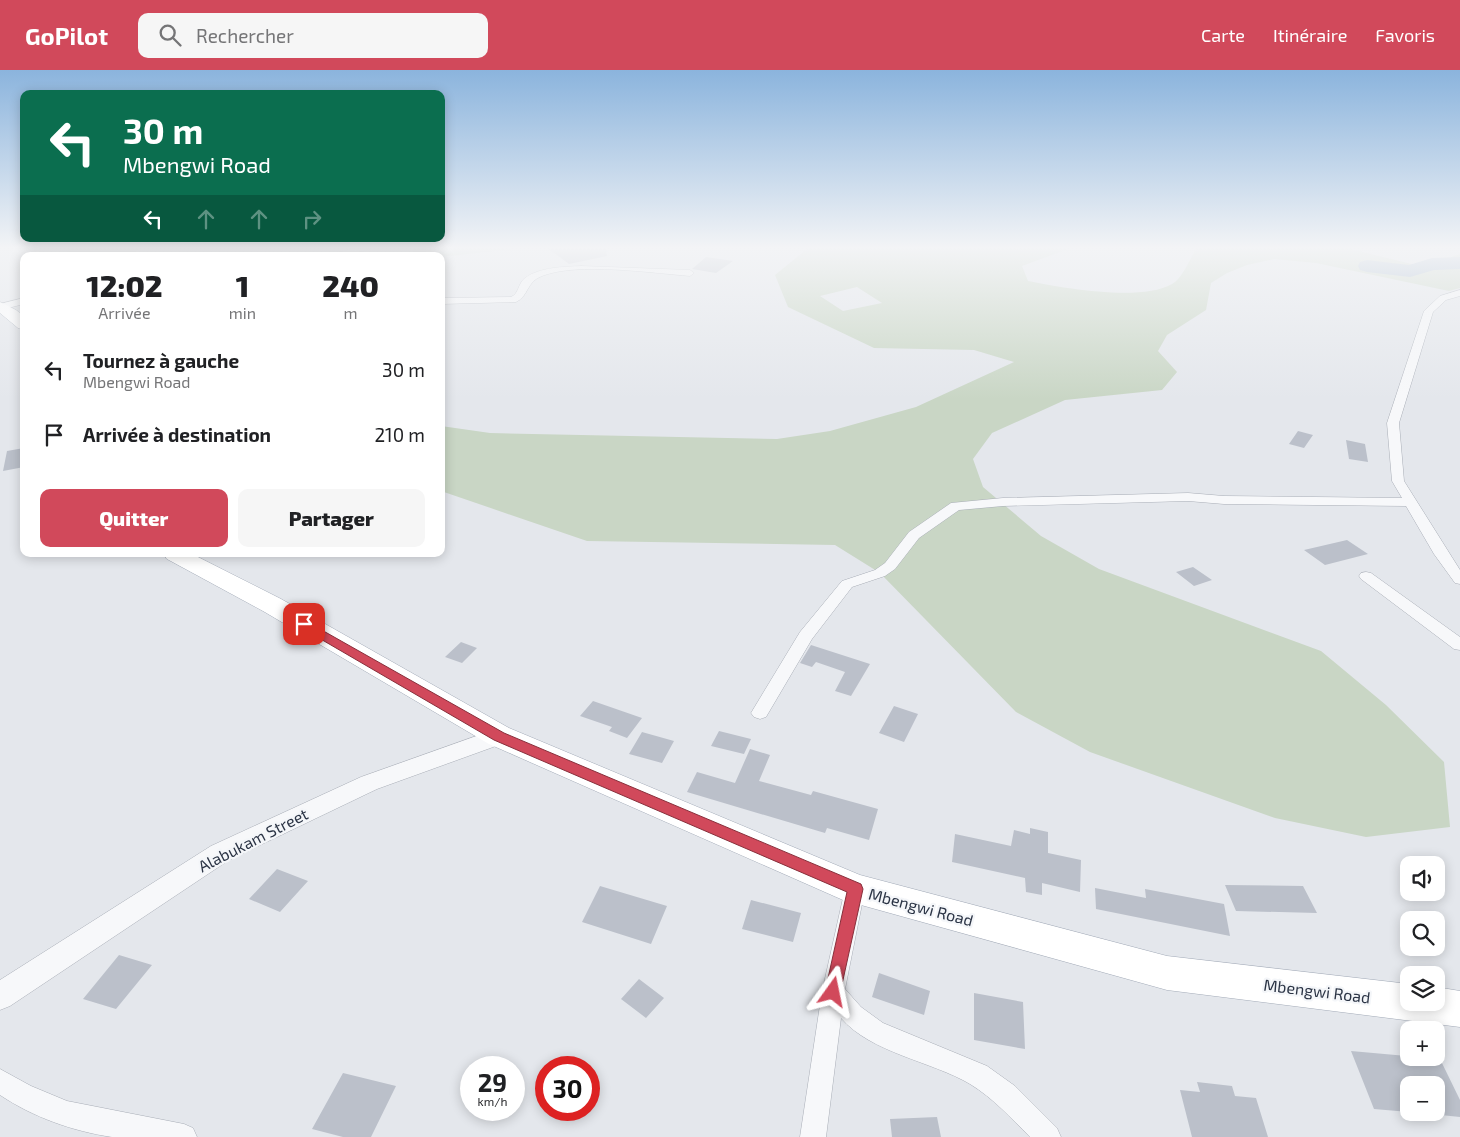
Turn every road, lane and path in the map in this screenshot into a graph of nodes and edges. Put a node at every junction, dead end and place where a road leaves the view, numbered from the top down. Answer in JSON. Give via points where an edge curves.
{"nodes":[{"id":1,"x":515,"y":299,"type":"edge"},
{"id":2,"x":1442,"y":299,"type":"edge"},
{"id":3,"x":445,"y":301,"type":"edge"},
{"id":4,"x":20,"y":303,"type":"edge"},
{"id":5,"x":3,"y":310,"type":"edge"},
{"id":6,"x":20,"y":322,"type":"edge"},
{"id":7,"x":1409,"y":502,"type":"junction"},
{"id":8,"x":181,"y":557,"type":"edge"},
{"id":9,"x":1366,"y":576,"type":"dead end"},
{"id":10,"x":1460,"y":580,"type":"edge"},
{"id":11,"x":1460,"y":645,"type":"edge"},
{"id":12,"x":760,"y":714,"type":"dead end"},
{"id":13,"x":499,"y":736,"type":"junction"},
{"id":14,"x":855,"y":889,"type":"junction"},
{"id":15,"x":833,"y":992,"type":"junction"},
{"id":16,"x":0,"y":996,"type":"edge"},
{"id":17,"x":1400,"y":1001,"type":"edge"},
{"id":18,"x":1445,"y":1007,"type":"edge"},
{"id":19,"x":1460,"y":1009,"type":"edge"},
{"id":20,"x":0,"y":1081,"type":"edge"},
{"id":21,"x":184,"y":1137,"type":"edge"},
{"id":22,"x":813,"y":1137,"type":"edge"},
{"id":23,"x":1048,"y":1137,"type":"edge"}],
"edges":[{"from":1,"to":3,"type":"street"},
{"from":2,"to":7,"type":"street","via":[[1428,311],[1393,423],[1398,481]]},
{"from":4,"to":5,"type":"street"},
{"from":5,"to":6,"type":"main road"},
{"from":7,"to":10,"type":"street"},
{"from":7,"to":12,"type":"street","via":[[1188,497],[956,506],[914,535],[890,566],[880,573],[846,584],[806,636]]},
{"from":8,"to":13,"type":"main road","name":"Mbengwi Road","via":[[272,605]]},
{"from":9,"to":11,"type":"street"},
{"from":13,"to":14,"type":"main road","name":"Mbengwi Road"},
{"from":13,"to":16,"type":"street","name":"Alabukam Street","via":[[368,784],[220,853]]},
{"from":14,"to":15,"type":"street"},
{"from":14,"to":17,"type":"main road","name":"Mbengwi Road","via":[[1166,973]]},
{"from":15,"to":22,"type":"street"},
{"from":15,"to":23,"type":"street","via":[[853,1015],[875,1031],[978,1075],[1006,1095]]},
{"from":18,"to":19,"type":"main road","name":"Mbengwi Road"},
{"from":20,"to":21,"type":"street","via":[[46,1108],[104,1124]]}]}
